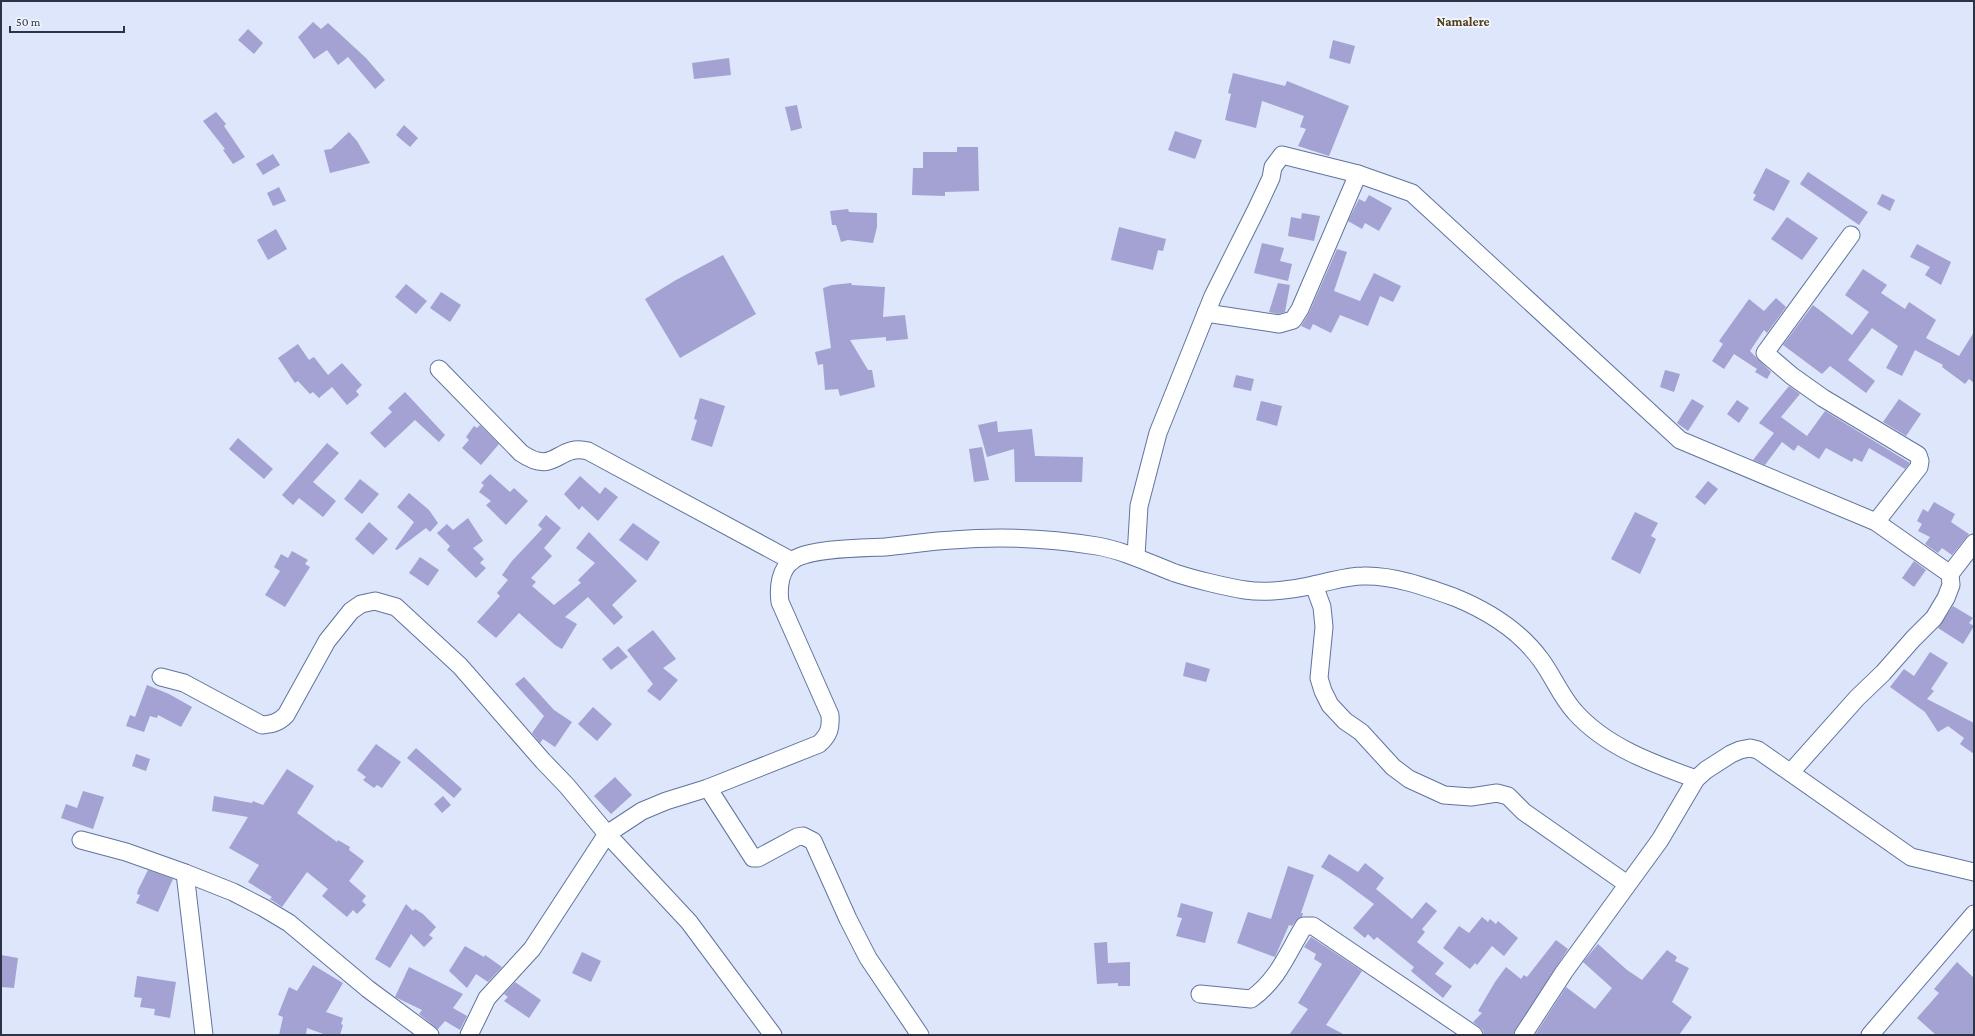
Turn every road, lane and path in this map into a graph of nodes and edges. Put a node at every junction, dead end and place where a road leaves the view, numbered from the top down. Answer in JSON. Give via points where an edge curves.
{"nodes":[{"id":1,"x":1358,"y":174,"type":"junction"},
{"id":2,"x":1851,"y":235,"type":"dead end"},
{"id":3,"x":1206,"y":313,"type":"junction"},
{"id":4,"x":439,"y":369,"type":"dead end"},
{"id":5,"x":1876,"y":522,"type":"junction"},
{"id":6,"x":1974,"y":543,"type":"edge"},
{"id":7,"x":1136,"y":556,"type":"junction"},
{"id":8,"x":792,"y":561,"type":"junction"},
{"id":9,"x":1950,"y":574,"type":"junction"},
{"id":10,"x":1314,"y":585,"type":"junction"},
{"id":11,"x":160,"y":677,"type":"dead end"},
{"id":12,"x":1790,"y":772,"type":"junction"},
{"id":13,"x":1696,"y":779,"type":"junction"},
{"id":14,"x":708,"y":788,"type":"junction"},
{"id":15,"x":607,"y":834,"type":"junction"},
{"id":16,"x":81,"y":840,"type":"dead end"},
{"id":17,"x":1974,"y":872,"type":"edge"},
{"id":18,"x":185,"y":873,"type":"junction"},
{"id":19,"x":1626,"y":884,"type":"junction"},
{"id":20,"x":1974,"y":914,"type":"edge"},
{"id":21,"x":1200,"y":994,"type":"dead end"},
{"id":22,"x":204,"y":1035,"type":"edge"},
{"id":23,"x":430,"y":1035,"type":"edge"},
{"id":24,"x":469,"y":1035,"type":"edge"},
{"id":25,"x":773,"y":1035,"type":"edge"},
{"id":26,"x":920,"y":1035,"type":"edge"},
{"id":27,"x":1474,"y":1035,"type":"edge"},
{"id":28,"x":1523,"y":1035,"type":"edge"},
{"id":29,"x":1870,"y":1035,"type":"edge"}],
"edges":[{"from":1,"to":3,"type":"street","via":[[1293,320],[1279,324]]},
{"from":1,"to":3,"type":"street","via":[[1282,155],[1273,167],[1271,178]]},
{"from":1,"to":5,"type":"street","via":[[1412,193],[1680,440]]},
{"from":2,"to":5,"type":"street","via":[[1765,353],[1823,398],[1918,455],[1919,467]]},
{"from":3,"to":7,"type":"street","via":[[1158,433],[1139,506]]},
{"from":4,"to":8,"type":"street","via":[[521,453],[533,461],[545,462],[556,459],[571,450],[588,450]]},
{"from":5,"to":9,"type":"street"},
{"from":6,"to":9,"type":"street"},
{"from":7,"to":8,"type":"street","via":[[1064,541],[1002,538],[818,552],[803,555]]},
{"from":7,"to":10,"type":"street","via":[[1177,573],[1246,590],[1287,590]]},
{"from":8,"to":14,"type":"street","via":[[779,584],[780,602],[827,705],[830,715],[829,731],[819,744]]},
{"from":9,"to":12,"type":"street","via":[[1951,585],[1934,618]]},
{"from":10,"to":13,"type":"street","via":[[1340,578],[1382,577],[1454,598],[1492,616],[1516,634],[1540,658],[1573,711],[1599,735],[1664,767]]},
{"from":10,"to":19,"type":"street","via":[[1322,607],[1324,627],[1320,678],[1323,691],[1330,704],[1345,721],[1361,732],[1393,767],[1410,779],[1444,795],[1471,797],[1497,793],[1508,796],[1524,812]]},
{"from":11,"to":15,"type":"street","via":[[184,683],[262,724],[273,723],[286,715],[327,641],[351,611],[361,604],[375,601],[396,607],[460,666]]},
{"from":12,"to":13,"type":"street","via":[[1758,750],[1750,748],[1722,758]]},
{"from":12,"to":17,"type":"street","via":[[1911,857]]},
{"from":13,"to":19,"type":"street","via":[[1660,840]]},
{"from":14,"to":15,"type":"street","via":[[666,801],[642,812]]},
{"from":14,"to":26,"type":"street","via":[[753,858],[758,858],[797,837],[803,836],[813,841],[868,958]]},
{"from":15,"to":24,"type":"street","via":[[532,949],[487,998]]},
{"from":15,"to":25,"type":"street","via":[[690,922]]},
{"from":16,"to":18,"type":"street","via":[[126,852]]},
{"from":18,"to":22,"type":"street"},
{"from":18,"to":23,"type":"street","via":[[233,892],[289,923]]},
{"from":19,"to":28,"type":"street"},
{"from":20,"to":29,"type":"street"},
{"from":21,"to":27,"type":"street","via":[[1250,999],[1265,989],[1304,926],[1310,925]]}]}
